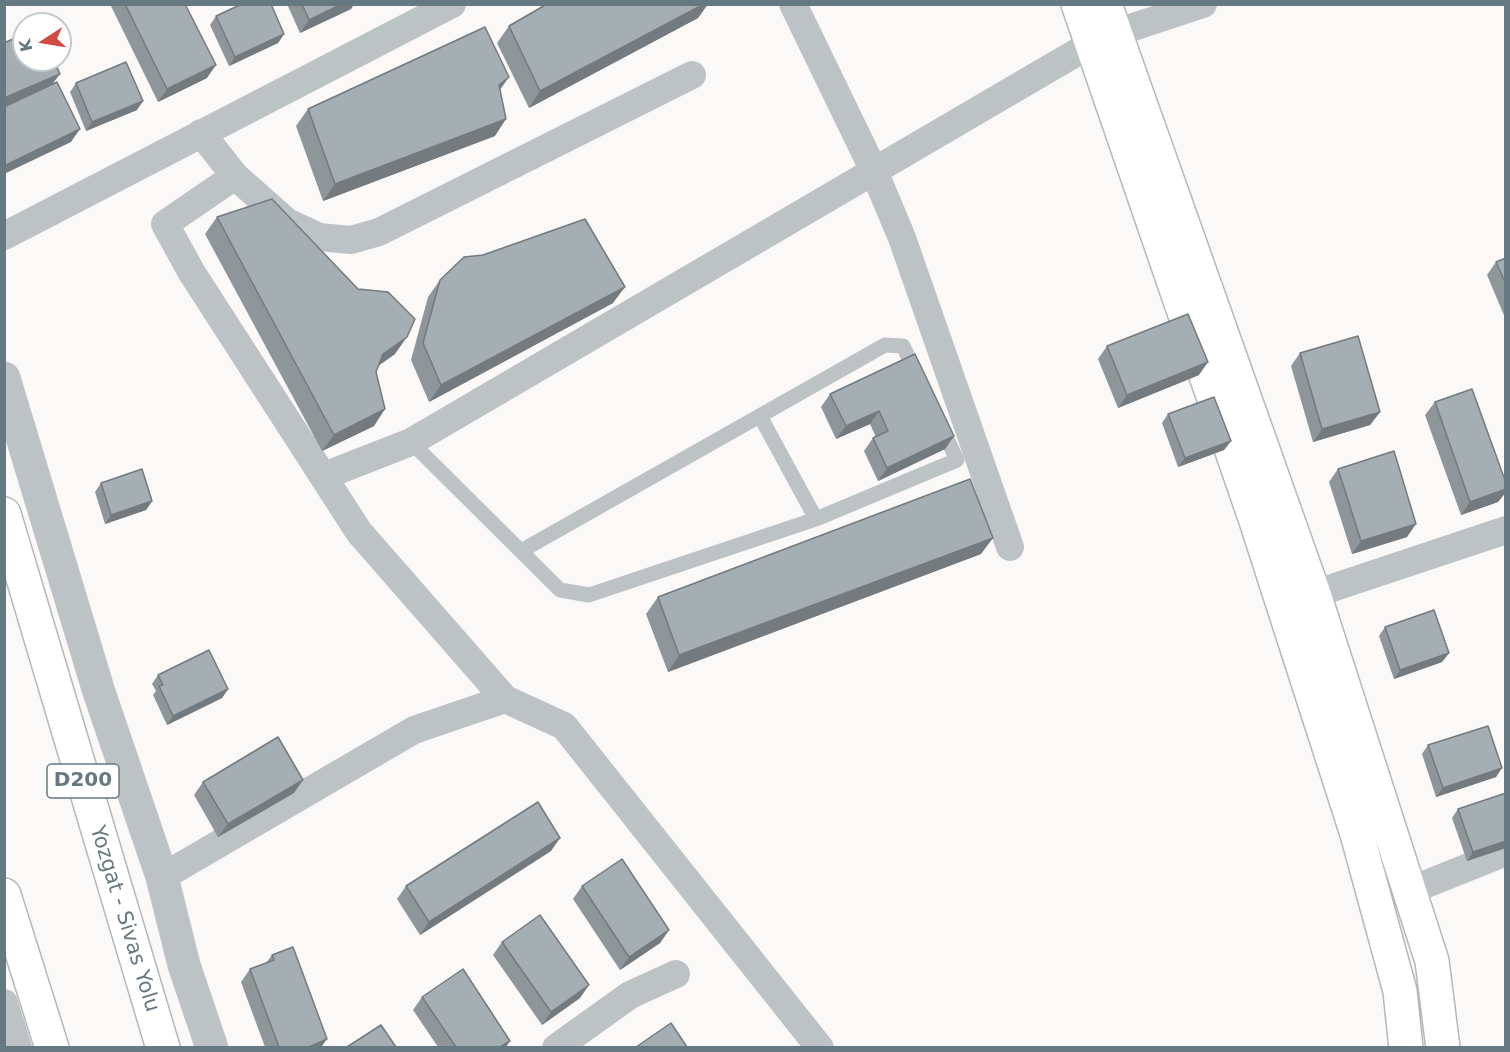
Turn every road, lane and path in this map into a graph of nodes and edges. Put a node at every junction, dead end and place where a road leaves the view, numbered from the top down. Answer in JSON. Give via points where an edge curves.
{"nodes":[{"id":1,"x":452,"y":4,"type":"edge"},
{"id":2,"x":793,"y":4,"type":"edge"},
{"id":3,"x":1078,"y":4,"type":"edge"},
{"id":4,"x":1203,"y":4,"type":"edge"},
{"id":5,"x":1104,"y":27,"type":"edge"},
{"id":6,"x":692,"y":75,"type":"dead end"},
{"id":7,"x":201,"y":133,"type":"junction"},
{"id":8,"x":874,"y":171,"type":"junction"},
{"id":9,"x":235,"y":176,"type":"junction"},
{"id":10,"x":4,"y":236,"type":"edge"},
{"id":11,"x":4,"y":378,"type":"edge"},
{"id":12,"x":923,"y":387,"type":"edge"},
{"id":13,"x":933,"y":408,"type":"edge"},
{"id":14,"x":760,"y":416,"type":"junction"},
{"id":15,"x":411,"y":442,"type":"junction"},
{"id":16,"x":324,"y":476,"type":"junction"},
{"id":17,"x":4,"y":514,"type":"edge"},
{"id":18,"x":816,"y":519,"type":"junction"},
{"id":19,"x":1506,"y":530,"type":"edge"},
{"id":20,"x":1010,"y":547,"type":"dead end"},
{"id":21,"x":521,"y":551,"type":"junction"},
{"id":22,"x":1314,"y":594,"type":"junction"},
{"id":23,"x":1285,"y":610,"type":"junction"},
{"id":24,"x":504,"y":699,"type":"junction"},
{"id":25,"x":1506,"y":852,"type":"edge"},
{"id":26,"x":162,"y":877,"type":"junction"},
{"id":27,"x":1409,"y":891,"type":"junction"},
{"id":28,"x":4,"y":895,"type":"edge"},
{"id":29,"x":676,"y":974,"type":"dead end"},
{"id":30,"x":4,"y":1002,"type":"edge"},
{"id":31,"x":18,"y":1047,"type":"edge"},
{"id":32,"x":52,"y":1047,"type":"edge"},
{"id":33,"x":163,"y":1047,"type":"edge"},
{"id":34,"x":212,"y":1047,"type":"edge"},
{"id":35,"x":556,"y":1047,"type":"edge"},
{"id":36,"x":820,"y":1047,"type":"edge"},
{"id":37,"x":1406,"y":1047,"type":"edge"},
{"id":38,"x":1443,"y":1047,"type":"edge"}],
"edges":[{"from":1,"to":7,"type":"street"},
{"from":2,"to":8,"type":"street"},
{"from":3,"to":5,"type":"main road"},
{"from":4,"to":5,"type":"street"},
{"from":5,"to":8,"type":"street"},
{"from":5,"to":22,"type":"main road"},
{"from":5,"to":23,"type":"main road"},
{"from":6,"to":9,"type":"street","via":[[379,232],[351,240],[319,237],[287,222]]},
{"from":7,"to":9,"type":"street"},
{"from":7,"to":10,"type":"street"},
{"from":8,"to":15,"type":"street"},
{"from":8,"to":20,"type":"street","via":[[902,238]]},
{"from":9,"to":16,"type":"street","via":[[165,224],[192,273]]},
{"from":11,"to":26,"type":"street","via":[[99,692]]},
{"from":12,"to":14,"type":"lane","via":[[903,346],[885,345]]},
{"from":13,"to":18,"type":"lane","via":[[957,460]]},
{"from":14,"to":18,"type":"lane"},
{"from":14,"to":21,"type":"lane"},
{"from":15,"to":16,"type":"street"},
{"from":15,"to":21,"type":"lane"},
{"from":16,"to":24,"type":"street","via":[[359,532]]},
{"from":17,"to":33,"type":"main road","name":"Yozgat - Sivas Yolu","number":"D200"},
{"from":18,"to":21,"type":"lane","via":[[589,595],[560,590]]},
{"from":19,"to":22,"type":"street"},
{"from":22,"to":23,"type":"street"},
{"from":22,"to":27,"type":"main road"},
{"from":23,"to":37,"type":"main road","via":[[1358,834],[1400,991]]},
{"from":24,"to":26,"type":"street","via":[[414,730]]},
{"from":24,"to":36,"type":"street","via":[[564,726]]},
{"from":25,"to":27,"type":"street"},
{"from":26,"to":34,"type":"street","via":[[184,965]]},
{"from":27,"to":38,"type":"main road","via":[[1432,961]]},
{"from":28,"to":32,"type":"main road"},
{"from":29,"to":35,"type":"street","via":[[630,995]]},
{"from":30,"to":31,"type":"street"}]}
